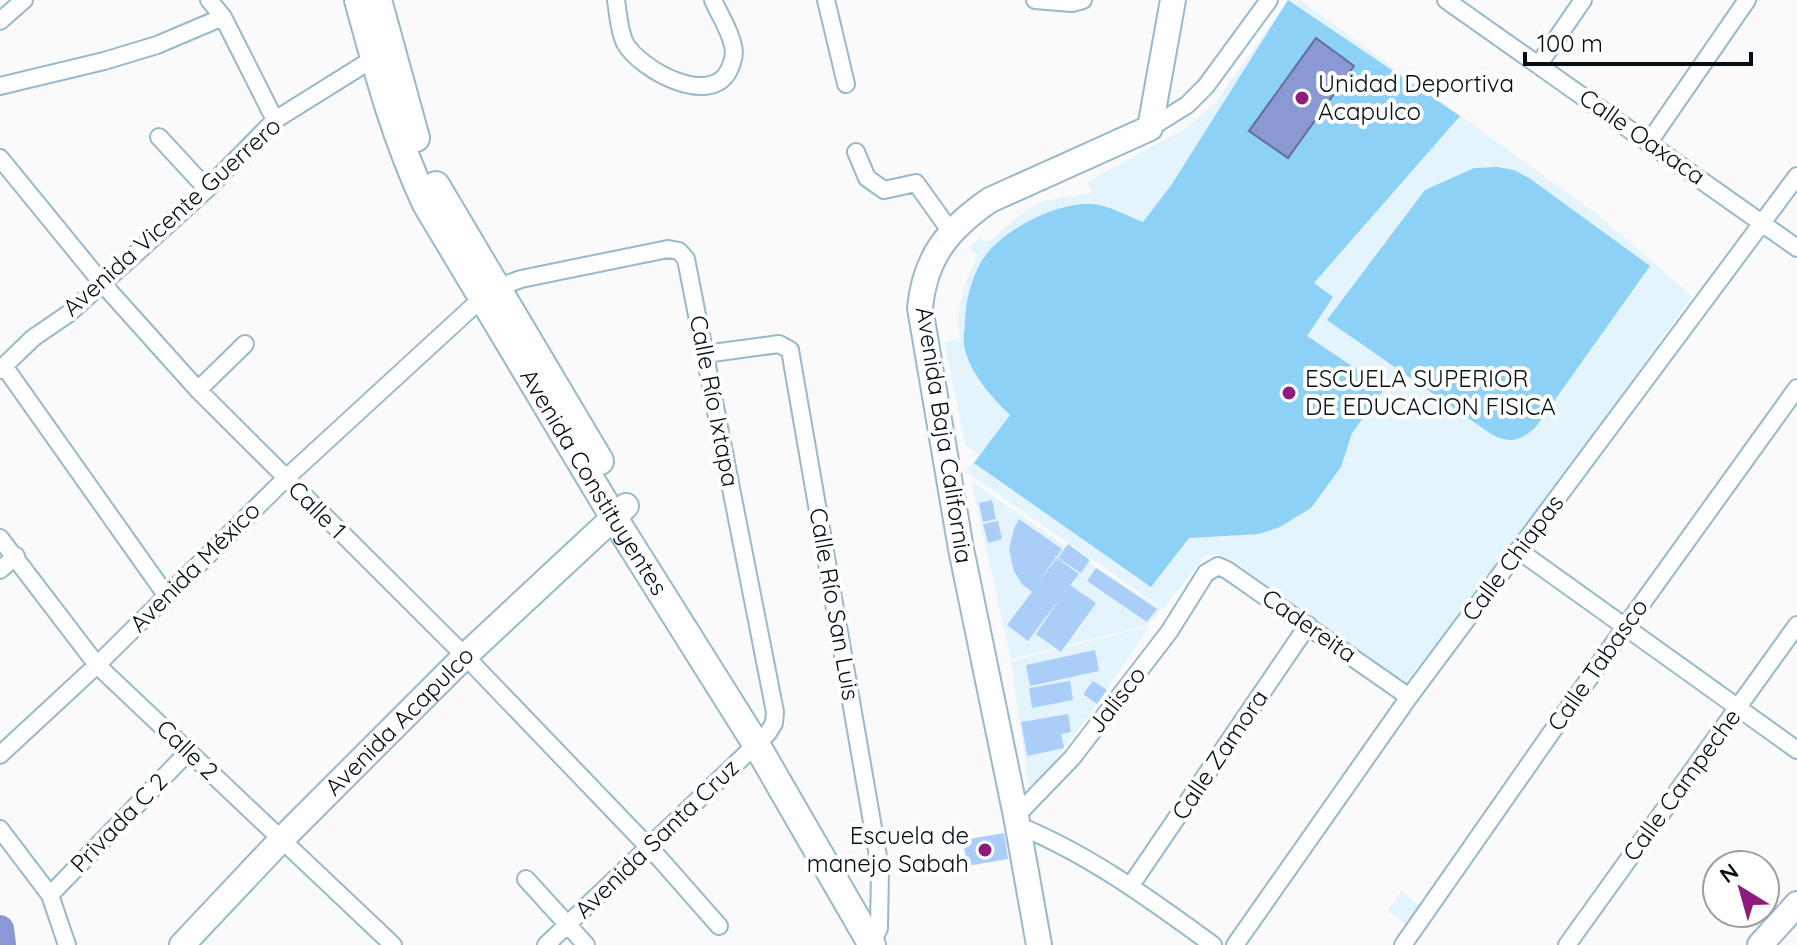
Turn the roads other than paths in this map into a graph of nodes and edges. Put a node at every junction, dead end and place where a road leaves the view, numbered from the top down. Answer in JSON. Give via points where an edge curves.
{"nodes":[{"id":1,"x":24,"y":0,"type":"edge"},
{"id":2,"x":209,"y":0,"type":"edge"},
{"id":3,"x":358,"y":0,"type":"edge"},
{"id":4,"x":378,"y":0,"type":"edge"},
{"id":5,"x":616,"y":0,"type":"edge"},
{"id":6,"x":713,"y":0,"type":"edge"},
{"id":7,"x":826,"y":0,"type":"edge"},
{"id":8,"x":1035,"y":0,"type":"edge"},
{"id":9,"x":1083,"y":0,"type":"edge"},
{"id":10,"x":1173,"y":0,"type":"edge"},
{"id":11,"x":1269,"y":0,"type":"edge"},
{"id":12,"x":1446,"y":0,"type":"edge"},
{"id":13,"x":1583,"y":0,"type":"edge"},
{"id":14,"x":1747,"y":0,"type":"edge"},
{"id":15,"x":223,"y":17,"type":"junction"},
{"id":16,"x":0,"y":21,"type":"edge"},
{"id":17,"x":382,"y":53,"type":"junction"},
{"id":18,"x":1539,"y":64,"type":"junction"},
{"id":19,"x":846,"y":84,"type":"dead end"},
{"id":20,"x":0,"y":86,"type":"edge"},
{"id":21,"x":275,"y":120,"type":"junction"},
{"id":22,"x":1150,"y":128,"type":"junction"},
{"id":23,"x":159,"y":137,"type":"dead end"},
{"id":24,"x":1649,"y":142,"type":"junction"},
{"id":25,"x":856,"y":152,"type":"dead end"},
{"id":26,"x":0,"y":158,"type":"edge"},
{"id":27,"x":1797,"y":176,"type":"edge"},
{"id":28,"x":207,"y":189,"type":"junction"},
{"id":29,"x":1763,"y":223,"type":"junction"},
{"id":30,"x":951,"y":232,"type":"junction"},
{"id":31,"x":1797,"y":248,"type":"edge"},
{"id":32,"x":102,"y":283,"type":"junction"},
{"id":33,"x":490,"y":293,"type":"junction"},
{"id":34,"x":245,"y":344,"type":"dead end"},
{"id":35,"x":705,"y":354,"type":"junction"},
{"id":36,"x":2,"y":368,"type":"edge"},
{"id":37,"x":1797,"y":388,"type":"edge"},
{"id":38,"x":198,"y":390,"type":"junction"},
{"id":39,"x":285,"y":479,"type":"junction"},
{"id":40,"x":620,"y":512,"type":"junction"},
{"id":41,"x":0,"y":538,"type":"edge"},
{"id":42,"x":1518,"y":550,"type":"junction"},
{"id":43,"x":16,"y":556,"type":"junction"},
{"id":44,"x":0,"y":570,"type":"edge"},
{"id":45,"x":1206,"y":573,"type":"joint"},
{"id":46,"x":166,"y":595,"type":"junction"},
{"id":47,"x":1308,"y":625,"type":"junction"},
{"id":48,"x":1797,"y":625,"type":"edge"},
{"id":49,"x":1625,"y":627,"type":"junction"},
{"id":50,"x":465,"y":656,"type":"junction"},
{"id":51,"x":97,"y":665,"type":"junction"},
{"id":52,"x":1409,"y":697,"type":"junction"},
{"id":53,"x":1738,"y":709,"type":"junction"},
{"id":54,"x":762,"y":739,"type":"junction"},
{"id":55,"x":1797,"y":750,"type":"edge"},
{"id":56,"x":188,"y":752,"type":"junction"},
{"id":57,"x":0,"y":755,"type":"edge"},
{"id":58,"x":1017,"y":821,"type":"junction"},
{"id":59,"x":0,"y":829,"type":"edge"},
{"id":60,"x":281,"y":840,"type":"junction"},
{"id":61,"x":650,"y":848,"type":"junction"},
{"id":62,"x":526,"y":879,"type":"dead end"},
{"id":63,"x":1131,"y":885,"type":"junction"},
{"id":64,"x":50,"y":895,"type":"junction"},
{"id":65,"x":1797,"y":904,"type":"edge"},
{"id":66,"x":568,"y":925,"type":"junction"},
{"id":67,"x":719,"y":926,"type":"dead end"},
{"id":68,"x":878,"y":940,"type":"edge"},
{"id":69,"x":191,"y":942,"type":"edge"},
{"id":70,"x":67,"y":945,"type":"edge"},
{"id":71,"x":393,"y":945,"type":"edge"},
{"id":72,"x":546,"y":945,"type":"edge"},
{"id":73,"x":586,"y":945,"type":"edge"},
{"id":74,"x":1039,"y":945,"type":"edge"},
{"id":75,"x":1213,"y":945,"type":"edge"},
{"id":76,"x":1235,"y":945,"type":"edge"},
{"id":77,"x":1403,"y":945,"type":"edge"},
{"id":78,"x":1567,"y":945,"type":"edge"},
{"id":79,"x":1760,"y":945,"type":"edge"}],
"edges":[{"from":1,"to":16,"type":"street"},
{"from":2,"to":15,"type":"street"},
{"from":3,"to":17,"type":"main road","name":"Avenida Constituyentes"},
{"from":4,"to":17,"type":"main road","name":"Avenida Constituyentes"},
{"from":5,"to":6,"type":"street","via":[[625,43],[640,60],[695,87],[726,78],[733,64],[734,47]]},
{"from":7,"to":19,"type":"street"},
{"from":8,"to":9,"type":"street"},
{"from":10,"to":22,"type":"main road"},
{"from":11,"to":22,"type":"street","name":"Avenida Baja California","via":[[1206,86]]},
{"from":12,"to":18,"type":"street","name":"Calle Oaxaca"},
{"from":13,"to":18,"type":"street"},
{"from":14,"to":24,"type":"street"},
{"from":15,"to":20,"type":"street","via":[[157,45]]},
{"from":15,"to":21,"type":"street"},
{"from":17,"to":21,"type":"street","name":"Avenida Vicente Guerrero"},
{"from":17,"to":33,"type":"main road","name":"Avenida Constituyentes","via":[[421,153]]},
{"from":18,"to":24,"type":"street","name":"Calle Oaxaca"},
{"from":21,"to":28,"type":"street","name":"Avenida Vicente Guerrero"},
{"from":22,"to":30,"type":"main road","name":"Avenida Baja California","via":[[990,200]]},
{"from":23,"to":28,"type":"street"},
{"from":24,"to":29,"type":"street","name":"Calle Oaxaca"},
{"from":25,"to":30,"type":"street","via":[[867,178],[884,190],[916,183]]},
{"from":26,"to":32,"type":"street","name":"Calle 1"},
{"from":27,"to":29,"type":"street","name":"Calle Chiapas"},
{"from":28,"to":32,"type":"street","name":"Avenida Vicente Guerrero"},
{"from":29,"to":31,"type":"street","name":"Calle Oaxaca"},
{"from":29,"to":42,"type":"street","name":"Calle Chiapas"},
{"from":30,"to":58,"type":"main road","name":"Avenida Baja California","via":[[933,257],[920,308],[961,549]]},
{"from":32,"to":36,"type":"street","name":"Avenida Vicente Guerrero"},
{"from":32,"to":38,"type":"street","name":"Calle 1"},
{"from":33,"to":35,"type":"street","name":"Calle Río Ixtapa","via":[[521,279],[679,251],[686,259]]},
{"from":33,"to":39,"type":"street","name":"Avenida México"},
{"from":33,"to":40,"type":"main road","name":"Avenida Constituyentes"},
{"from":34,"to":38,"type":"street"},
{"from":35,"to":54,"type":"street","name":"Calle Río Ixtapa","via":[[775,712]]},
{"from":35,"to":68,"type":"street","name":"Calle Río San Luis","via":[[779,344],[790,350],[880,868]]},
{"from":36,"to":46,"type":"street"},
{"from":37,"to":49,"type":"street","name":"Calle Tabasco"},
{"from":38,"to":39,"type":"street","name":"Calle 1"},
{"from":39,"to":46,"type":"street","name":"Avenida México"},
{"from":39,"to":50,"type":"street","name":"Calle 1"},
{"from":40,"to":50,"type":"main road","name":"Avenida Acapulco"},
{"from":40,"to":54,"type":"main road","name":"Avenida Constituyentes"},
{"from":41,"to":43,"type":"street","name":"Calle 2"},
{"from":42,"to":49,"type":"street"},
{"from":42,"to":52,"type":"street","name":"Calle Chiapas"},
{"from":43,"to":44,"type":"street"},
{"from":43,"to":51,"type":"street","name":"Calle 2"},
{"from":45,"to":47,"type":"street","name":"Cadereita","via":[[1218,566],[1227,570]]},
{"from":45,"to":58,"type":"street","name":"Jalisco","via":[[1125,692]]},
{"from":46,"to":51,"type":"street","name":"Avenida México"},
{"from":47,"to":52,"type":"street","name":"Cadereita"},
{"from":47,"to":63,"type":"street","name":"Calle Zamora"},
{"from":48,"to":53,"type":"street","name":"Calle Campeche"},
{"from":49,"to":53,"type":"street"},
{"from":49,"to":77,"type":"street","name":"Calle Tabasco"},
{"from":50,"to":60,"type":"main road","name":"Avenida Acapulco"},
{"from":50,"to":61,"type":"street","name":"Calle 1"},
{"from":51,"to":56,"type":"street","name":"Calle 2"},
{"from":51,"to":57,"type":"street","name":"Avenida México"},
{"from":52,"to":76,"type":"street","name":"Calle Chiapas"},
{"from":53,"to":55,"type":"street"},
{"from":53,"to":78,"type":"street","name":"Calle Campeche"},
{"from":54,"to":61,"type":"street","name":"Avenida Santa Cruz"},
{"from":54,"to":68,"type":"main road","name":"Avenida Constituyentes"},
{"from":56,"to":60,"type":"street","name":"Calle 2"},
{"from":56,"to":64,"type":"street","name":"Privada C 2"},
{"from":58,"to":63,"type":"street"},
{"from":58,"to":74,"type":"main road","name":"Avenida Baja California"},
{"from":59,"to":64,"type":"street"},
{"from":60,"to":69,"type":"main road","name":"Avenida Acapulco"},
{"from":60,"to":71,"type":"street","name":"Calle 2"},
{"from":61,"to":66,"type":"street","name":"Avenida Santa Cruz"},
{"from":61,"to":67,"type":"street","name":"Calle 1"},
{"from":62,"to":66,"type":"street"},
{"from":63,"to":75,"type":"street"},
{"from":64,"to":70,"type":"street"},
{"from":65,"to":79,"type":"main road"},
{"from":66,"to":72,"type":"street","name":"Avenida Santa Cruz"},
{"from":66,"to":73,"type":"street"}]}
